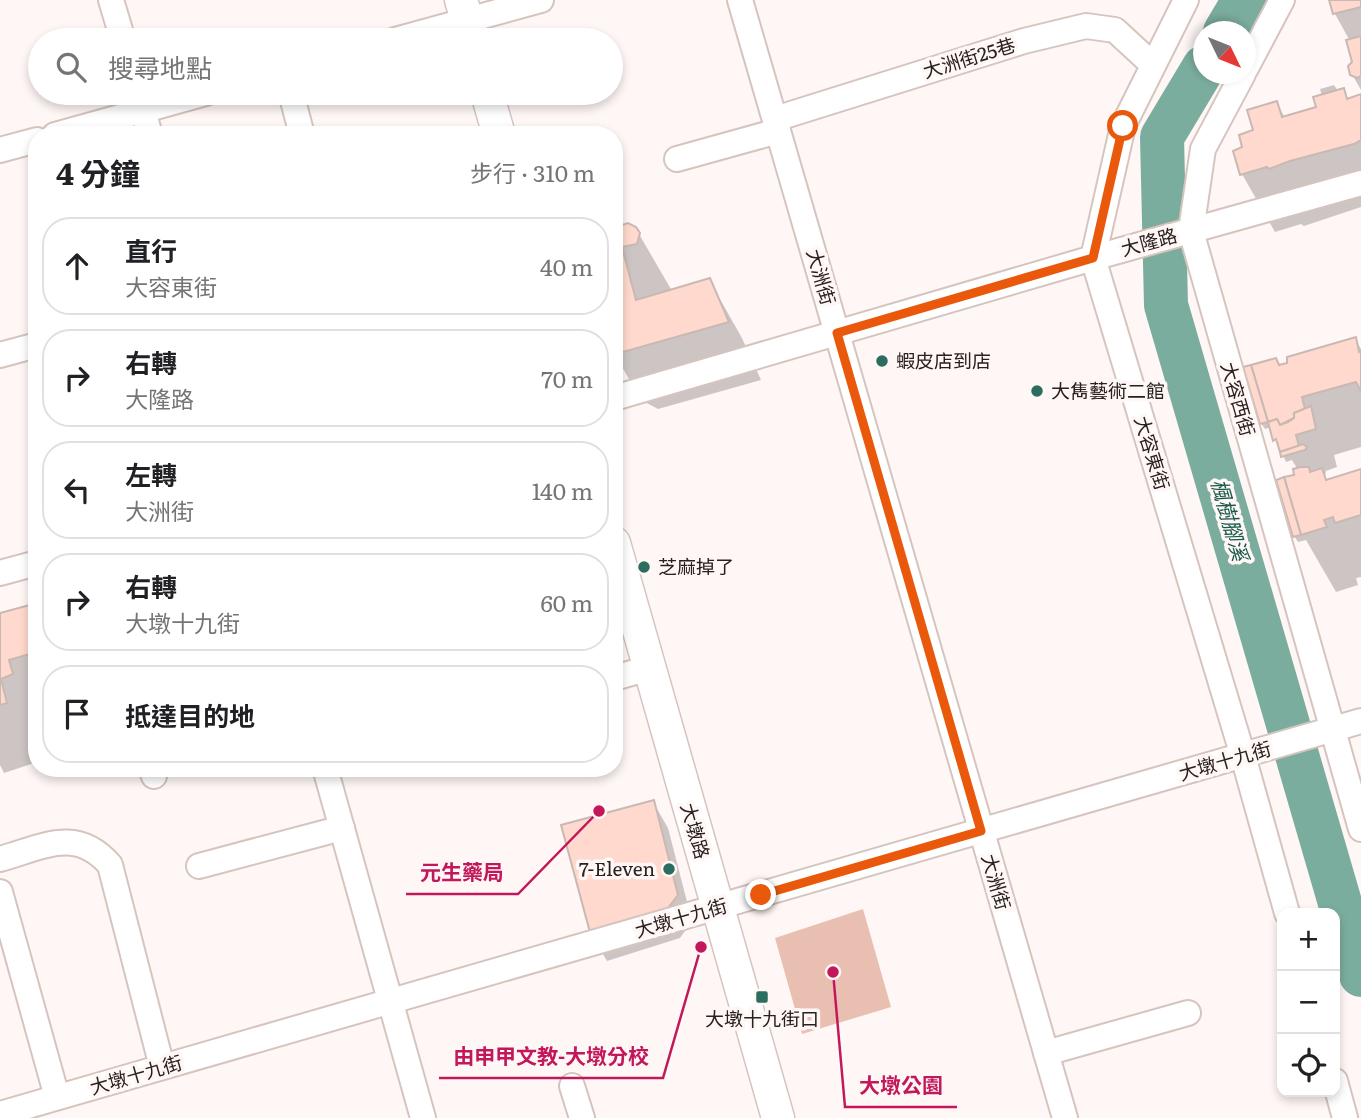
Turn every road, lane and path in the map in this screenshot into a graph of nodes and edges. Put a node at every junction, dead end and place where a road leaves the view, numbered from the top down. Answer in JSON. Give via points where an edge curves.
{"nodes":[{"id":1,"x":111,"y":0,"type":"edge"},
{"id":2,"x":541,"y":0,"type":"edge"},
{"id":3,"x":740,"y":0,"type":"edge"},
{"id":4,"x":1186,"y":0,"type":"edge"},
{"id":5,"x":1282,"y":0,"type":"edge"},
{"id":6,"x":467,"y":20,"type":"edge"},
{"id":7,"x":119,"y":28,"type":"edge"},
{"id":8,"x":438,"y":28,"type":"edge"},
{"id":9,"x":1256,"y":48,"type":"edge"},
{"id":10,"x":1153,"y":65,"type":"junction"},
{"id":11,"x":1238,"y":84,"type":"edge"},
{"id":12,"x":132,"y":105,"type":"edge"},
{"id":13,"x":141,"y":105,"type":"edge"},
{"id":14,"x":294,"y":105,"type":"edge"},
{"id":15,"x":490,"y":105,"type":"edge"},
{"id":16,"x":777,"y":125,"type":"junction"},
{"id":17,"x":78,"y":126,"type":"edge"},
{"id":18,"x":147,"y":126,"type":"edge"},
{"id":19,"x":300,"y":126,"type":"edge"},
{"id":20,"x":496,"y":126,"type":"edge"},
{"id":21,"x":28,"y":142,"type":"edge"},
{"id":22,"x":0,"y":150,"type":"edge"},
{"id":23,"x":677,"y":159,"type":"dead end"},
{"id":24,"x":1361,"y":183,"type":"edge"},
{"id":25,"x":1191,"y":231,"type":"junction"},
{"id":26,"x":1093,"y":258,"type":"junction"},
{"id":27,"x":837,"y":333,"type":"junction"},
{"id":28,"x":28,"y":347,"type":"edge"},
{"id":29,"x":0,"y":355,"type":"edge"},
{"id":30,"x":623,"y":394,"type":"edge"},
{"id":31,"x":28,"y":565,"type":"edge"},
{"id":32,"x":0,"y":573,"type":"edge"},
{"id":33,"x":623,"y":575,"type":"edge"},
{"id":34,"x":649,"y":668,"type":"junction"},
{"id":35,"x":623,"y":675,"type":"edge"},
{"id":36,"x":1361,"y":721,"type":"edge"},
{"id":37,"x":1332,"y":729,"type":"junction"},
{"id":38,"x":1243,"y":756,"type":"junction"},
{"id":39,"x":328,"y":777,"type":"edge"},
{"id":40,"x":342,"y":828,"type":"junction"},
{"id":41,"x":1361,"y":829,"type":"edge"},
{"id":42,"x":981,"y":831,"type":"junction"},
{"id":43,"x":0,"y":859,"type":"edge"},
{"id":44,"x":200,"y":866,"type":"dead end"},
{"id":45,"x":0,"y":892,"type":"edge"},
{"id":46,"x":717,"y":907,"type":"junction"},
{"id":47,"x":1286,"y":908,"type":"edge"},
{"id":48,"x":390,"y":1002,"type":"junction"},
{"id":49,"x":1188,"y":1013,"type":"dead end"},
{"id":50,"x":1046,"y":1053,"type":"junction"},
{"id":51,"x":162,"y":1067,"type":"junction"},
{"id":52,"x":572,"y":1086,"type":"dead end"},
{"id":53,"x":57,"y":1097,"type":"junction"},
{"id":54,"x":1339,"y":1097,"type":"edge"},
{"id":55,"x":0,"y":1114,"type":"edge"},
{"id":56,"x":423,"y":1118,"type":"edge"},
{"id":57,"x":582,"y":1118,"type":"edge"},
{"id":58,"x":778,"y":1118,"type":"edge"},
{"id":59,"x":1065,"y":1118,"type":"edge"},
{"id":60,"x":1345,"y":1118,"type":"edge"}],
"edges":[{"from":1,"to":7,"type":"street"},
{"from":2,"to":6,"type":"street"},
{"from":3,"to":16,"type":"street","name":"大洲街"},
{"from":4,"to":10,"type":"street","name":"大容東街"},
{"from":5,"to":9,"type":"street"},
{"from":6,"to":8,"type":"street"},
{"from":10,"to":16,"type":"street","name":"大洲街25巷","via":[[1115,30],[1086,26],[1024,41]]},
{"from":10,"to":26,"type":"street","name":"大容東街","via":[[1123,126]]},
{"from":11,"to":25,"type":"street","name":"大容西街","via":[[1203,149]]},
{"from":12,"to":17,"type":"street"},
{"from":13,"to":18,"type":"street"},
{"from":14,"to":19,"type":"street"},
{"from":15,"to":20,"type":"street"},
{"from":16,"to":23,"type":"street","name":"大洲街25巷"},
{"from":16,"to":27,"type":"street","name":"大洲街"},
{"from":21,"to":22,"type":"street"},
{"from":24,"to":25,"type":"street","name":"大隆路"},
{"from":25,"to":26,"type":"street","name":"大隆路"},
{"from":25,"to":37,"type":"street","name":"大容西街"},
{"from":26,"to":27,"type":"street","name":"大隆路"},
{"from":26,"to":38,"type":"street","name":"大容東街"},
{"from":27,"to":30,"type":"street","name":"大隆路"},
{"from":27,"to":42,"type":"street","name":"大洲街"},
{"from":28,"to":29,"type":"street"},
{"from":31,"to":32,"type":"street"},
{"from":33,"to":34,"type":"street","name":"大墩路"},
{"from":34,"to":35,"type":"street"},
{"from":34,"to":46,"type":"street","name":"大墩路"},
{"from":36,"to":37,"type":"street","name":"大墩十九街"},
{"from":37,"to":38,"type":"street","name":"大墩十九街"},
{"from":37,"to":41,"type":"street"},
{"from":38,"to":42,"type":"street","name":"大墩十九街"},
{"from":38,"to":47,"type":"street","name":"大容東街"},
{"from":39,"to":40,"type":"street"},
{"from":40,"to":44,"type":"street"},
{"from":40,"to":48,"type":"street"},
{"from":42,"to":46,"type":"street","name":"大墩十九街"},
{"from":42,"to":50,"type":"street","name":"大洲街"},
{"from":43,"to":51,"type":"street","via":[[62,842],[83,843],[110,865]]},
{"from":45,"to":53,"type":"street"},
{"from":46,"to":48,"type":"street","name":"大墩十九街"},
{"from":46,"to":58,"type":"street","name":"大墩路"},
{"from":48,"to":51,"type":"street","name":"大墩十九街"},
{"from":48,"to":56,"type":"street"},
{"from":49,"to":50,"type":"street"},
{"from":50,"to":59,"type":"street","name":"大洲街"},
{"from":51,"to":53,"type":"street","name":"大墩十九街"},
{"from":52,"to":57,"type":"street"},
{"from":53,"to":55,"type":"street","name":"大墩十九街"},
{"from":54,"to":60,"type":"street"}]}
